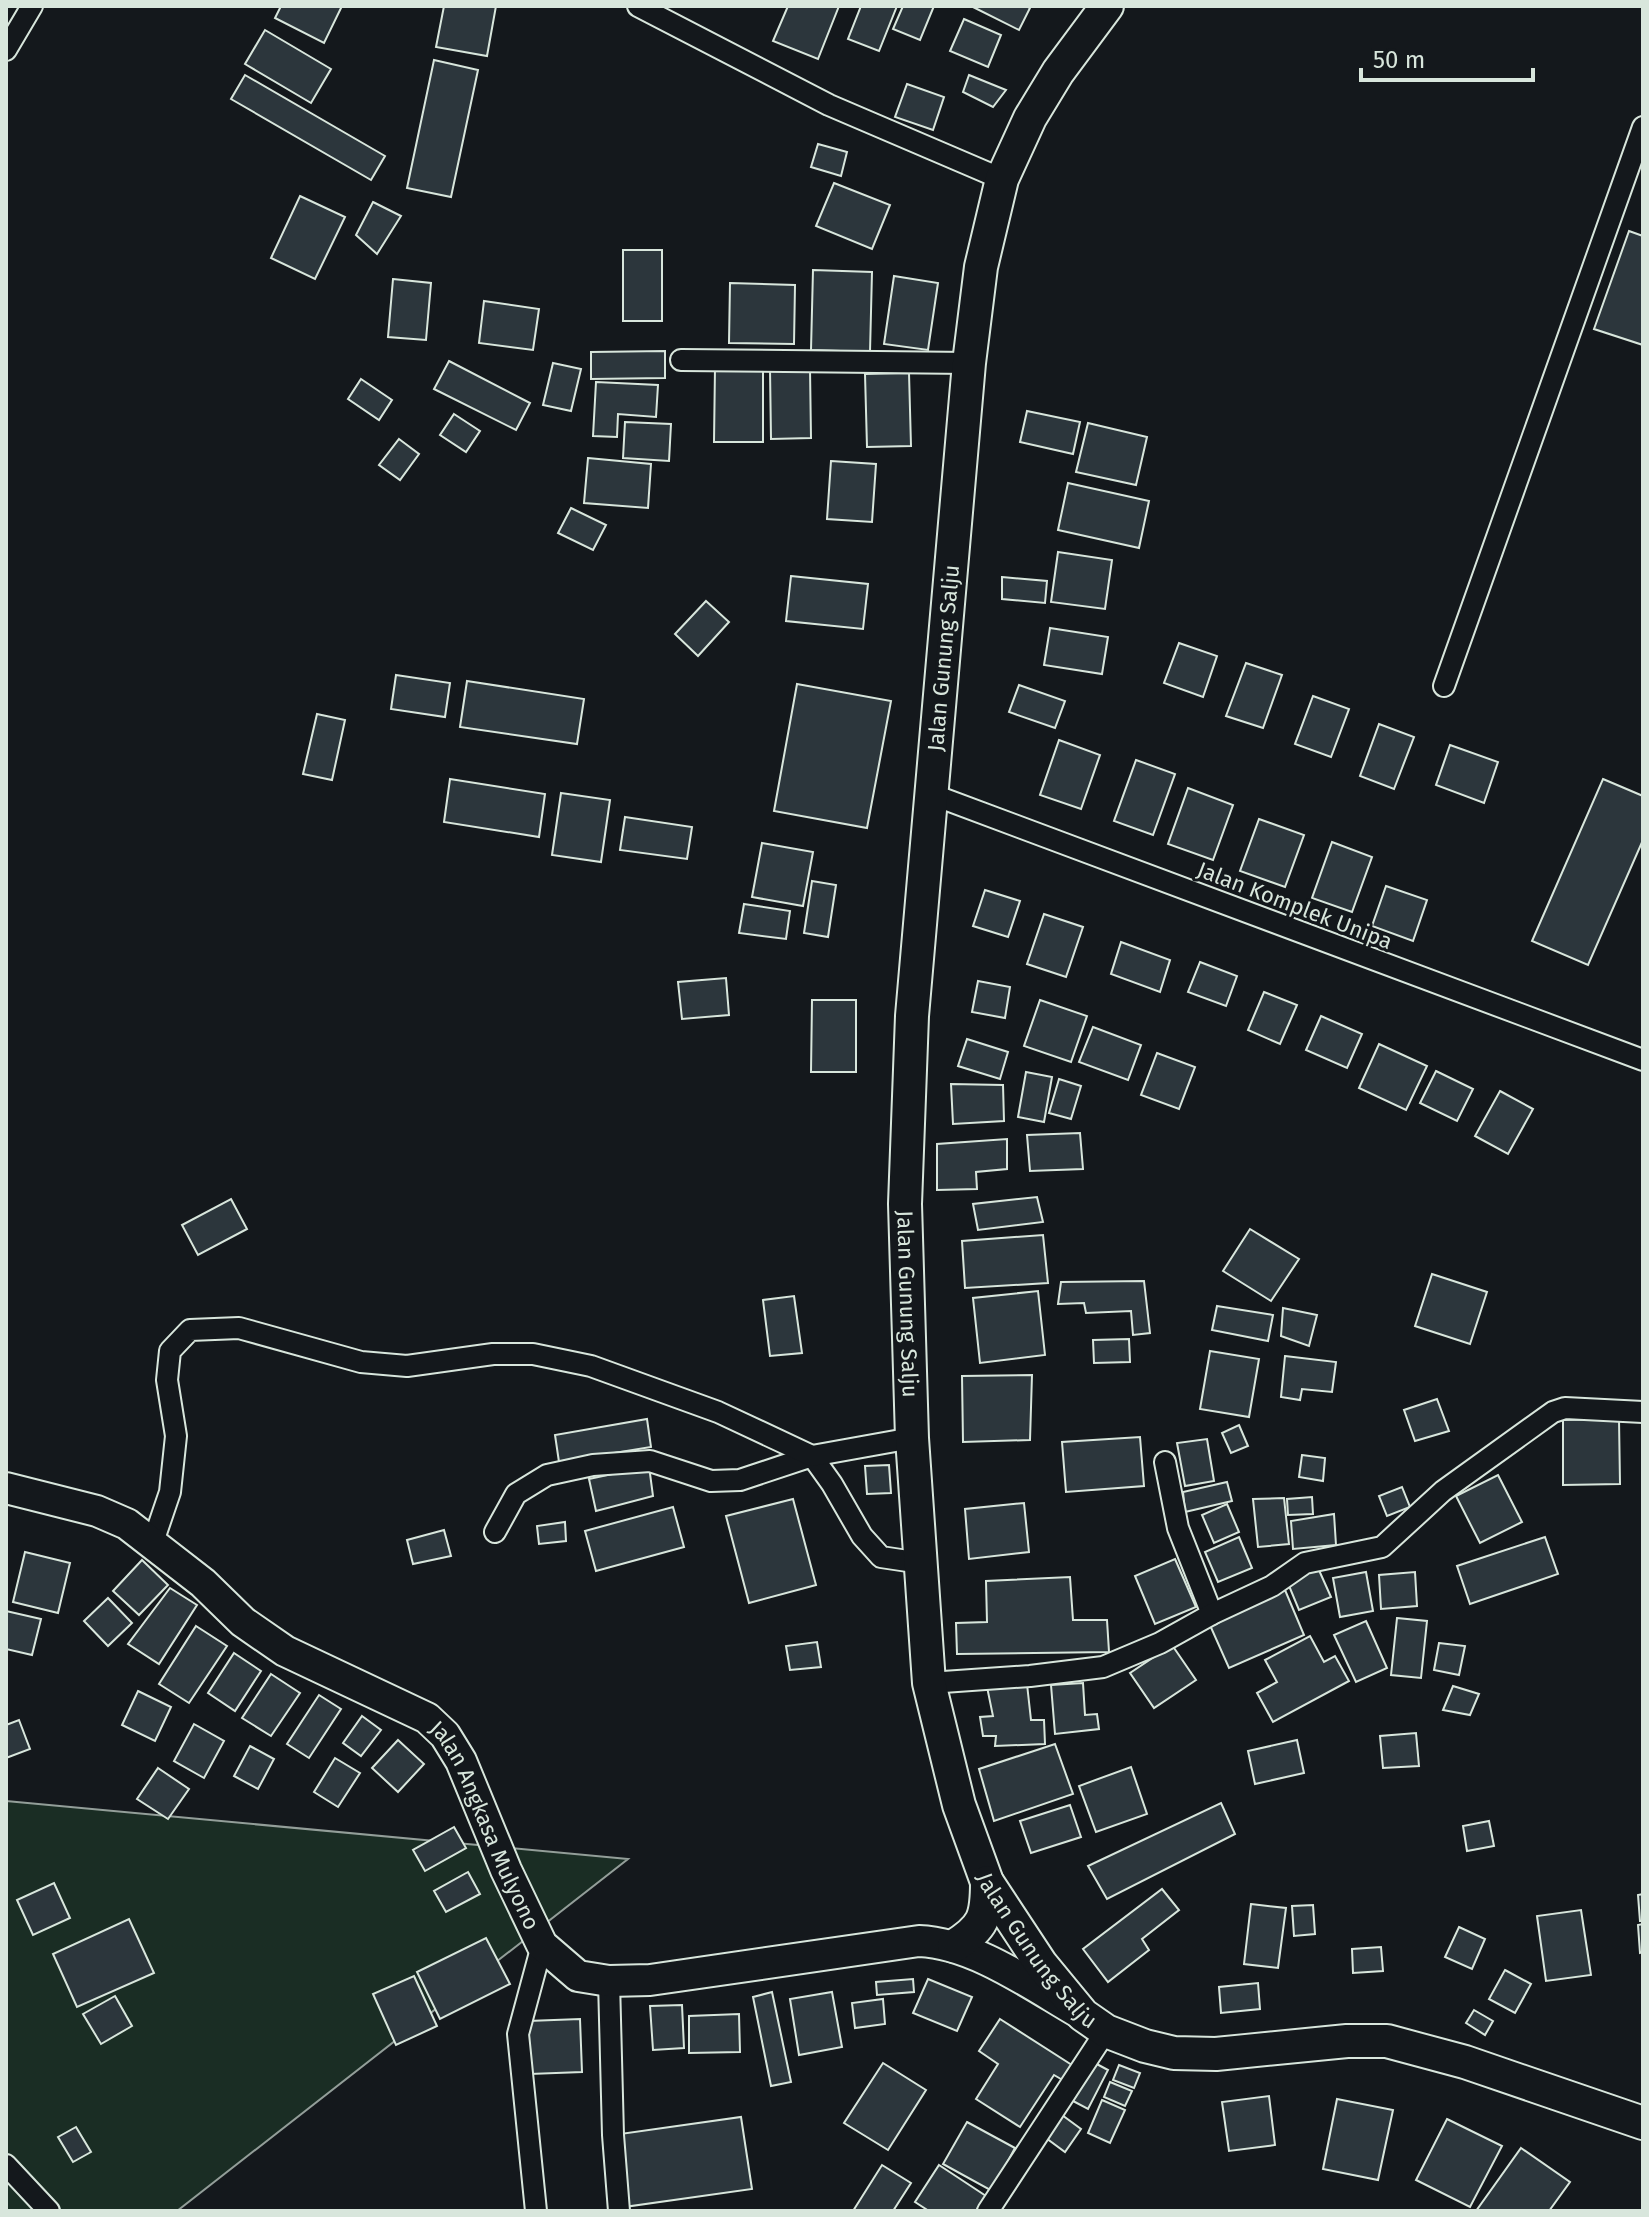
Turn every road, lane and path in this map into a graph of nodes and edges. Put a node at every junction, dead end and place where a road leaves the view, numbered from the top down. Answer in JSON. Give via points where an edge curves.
{"nodes":[{"id":1,"x":32,"y":6,"type":"edge"},
{"id":2,"x":638,"y":6,"type":"edge"},
{"id":3,"x":1107,"y":6,"type":"edge"},
{"id":4,"x":6,"y":50,"type":"edge"},
{"id":5,"x":1643,"y":127,"type":"edge"},
{"id":6,"x":1002,"y":179,"type":"junction"},
{"id":7,"x":681,"y":360,"type":"dead end"},
{"id":8,"x":969,"y":363,"type":"junction"},
{"id":9,"x":1444,"y":686,"type":"dead end"},
{"id":10,"x":931,"y":794,"type":"junction"},
{"id":11,"x":1643,"y":1060,"type":"edge"},
{"id":12,"x":1643,"y":1412,"type":"edge"},
{"id":13,"x":912,"y":1438,"type":"junction"},
{"id":14,"x":812,"y":1456,"type":"junction"},
{"id":15,"x":1165,"y":1462,"type":"dead end"},
{"id":16,"x":6,"y":1488,"type":"edge"},
{"id":17,"x":495,"y":1532,"type":"dead end"},
{"id":18,"x":153,"y":1542,"type":"junction"},
{"id":19,"x":921,"y":1563,"type":"junction"},
{"id":20,"x":1212,"y":1614,"type":"junction"},
{"id":21,"x":929,"y":1683,"type":"junction"},
{"id":22,"x":987,"y":1882,"type":"junction"},
{"id":23,"x":542,"y":1945,"type":"junction"},
{"id":24,"x":954,"y":1946,"type":"junction"},
{"id":25,"x":609,"y":1981,"type":"junction"},
{"id":26,"x":1094,"y":2023,"type":"junction"},
{"id":27,"x":1643,"y":2123,"type":"edge"},
{"id":28,"x":6,"y":2165,"type":"edge"},
{"id":29,"x":49,"y":2211,"type":"edge"},
{"id":30,"x":536,"y":2211,"type":"edge"},
{"id":31,"x":619,"y":2211,"type":"edge"},
{"id":32,"x":988,"y":2211,"type":"edge"}],
"edges":[{"from":1,"to":4,"type":"street"},
{"from":2,"to":6,"type":"street","via":[[829,105]]},
{"from":3,"to":6,"type":"main road","name":"Jalan Gunung Salju","via":[[1030,118]]},
{"from":5,"to":9,"type":"street"},
{"from":6,"to":8,"type":"main road","name":"Jalan Gunung Salju","via":[[981,267]]},
{"from":7,"to":8,"type":"street"},
{"from":8,"to":10,"type":"main road","name":"Jalan Gunung Salju"},
{"from":10,"to":11,"type":"street","name":"Jalan Komplek Unipa"},
{"from":10,"to":13,"type":"main road","name":"Jalan Gunung Salju","via":[[912,1016],[905,1204]]},
{"from":12,"to":20,"type":"street","via":[[1553,1412],[1443,1491],[1382,1547],[1305,1563],[1272,1586]]},
{"from":13,"to":14,"type":"street"},
{"from":13,"to":19,"type":"main road","name":"Jalan Gunung Salju"},
{"from":14,"to":17,"type":"street","via":[[740,1480],[711,1481],[650,1461],[547,1475],[516,1494]]},
{"from":14,"to":18,"type":"street","via":[[718,1412],[591,1366],[533,1354],[407,1366],[361,1362],[239,1328],[190,1330],[170,1351],[167,1380],[176,1436],[170,1492]]},
{"from":14,"to":19,"type":"street","via":[[881,1557]]},
{"from":15,"to":20,"type":"street","via":[[1178,1528]]},
{"from":16,"to":18,"type":"main road","name":"Jalan Angkasa Mulyono","via":[[97,1511]]},
{"from":18,"to":23,"type":"main road","name":"Jalan Angkasa Mulyono","via":[[243,1622],[285,1651],[427,1718],[445,1735]]},
{"from":19,"to":21,"type":"main road","name":"Jalan Gunung Salju"},
{"from":20,"to":21,"type":"street","via":[[1103,1667]]},
{"from":21,"to":22,"type":"main road","name":"Jalan Gunung Salju","via":[[959,1805]]},
{"from":22,"to":24,"type":"main road","via":[[982,1921]]},
{"from":22,"to":26,"type":"main road","name":"Jalan Gunung Salju","via":[[1041,1964]]},
{"from":23,"to":25,"type":"main road","name":"Jalan Angkasa Mulyono","via":[[578,1976]]},
{"from":23,"to":30,"type":"street","via":[[518,2034]]},
{"from":24,"to":25,"type":"main road","name":"Jalan Angkasa Mulyono","via":[[919,1941],[650,1980]]},
{"from":24,"to":26,"type":"main road","name":"Jalan Angkasa Mulyono"},
{"from":25,"to":31,"type":"street"},
{"from":26,"to":27,"type":"main road","name":"Jalan Gunung Salju","via":[[1174,2053],[1387,2041]]},
{"from":26,"to":32,"type":"street"},
{"from":28,"to":29,"type":"street"}]}
